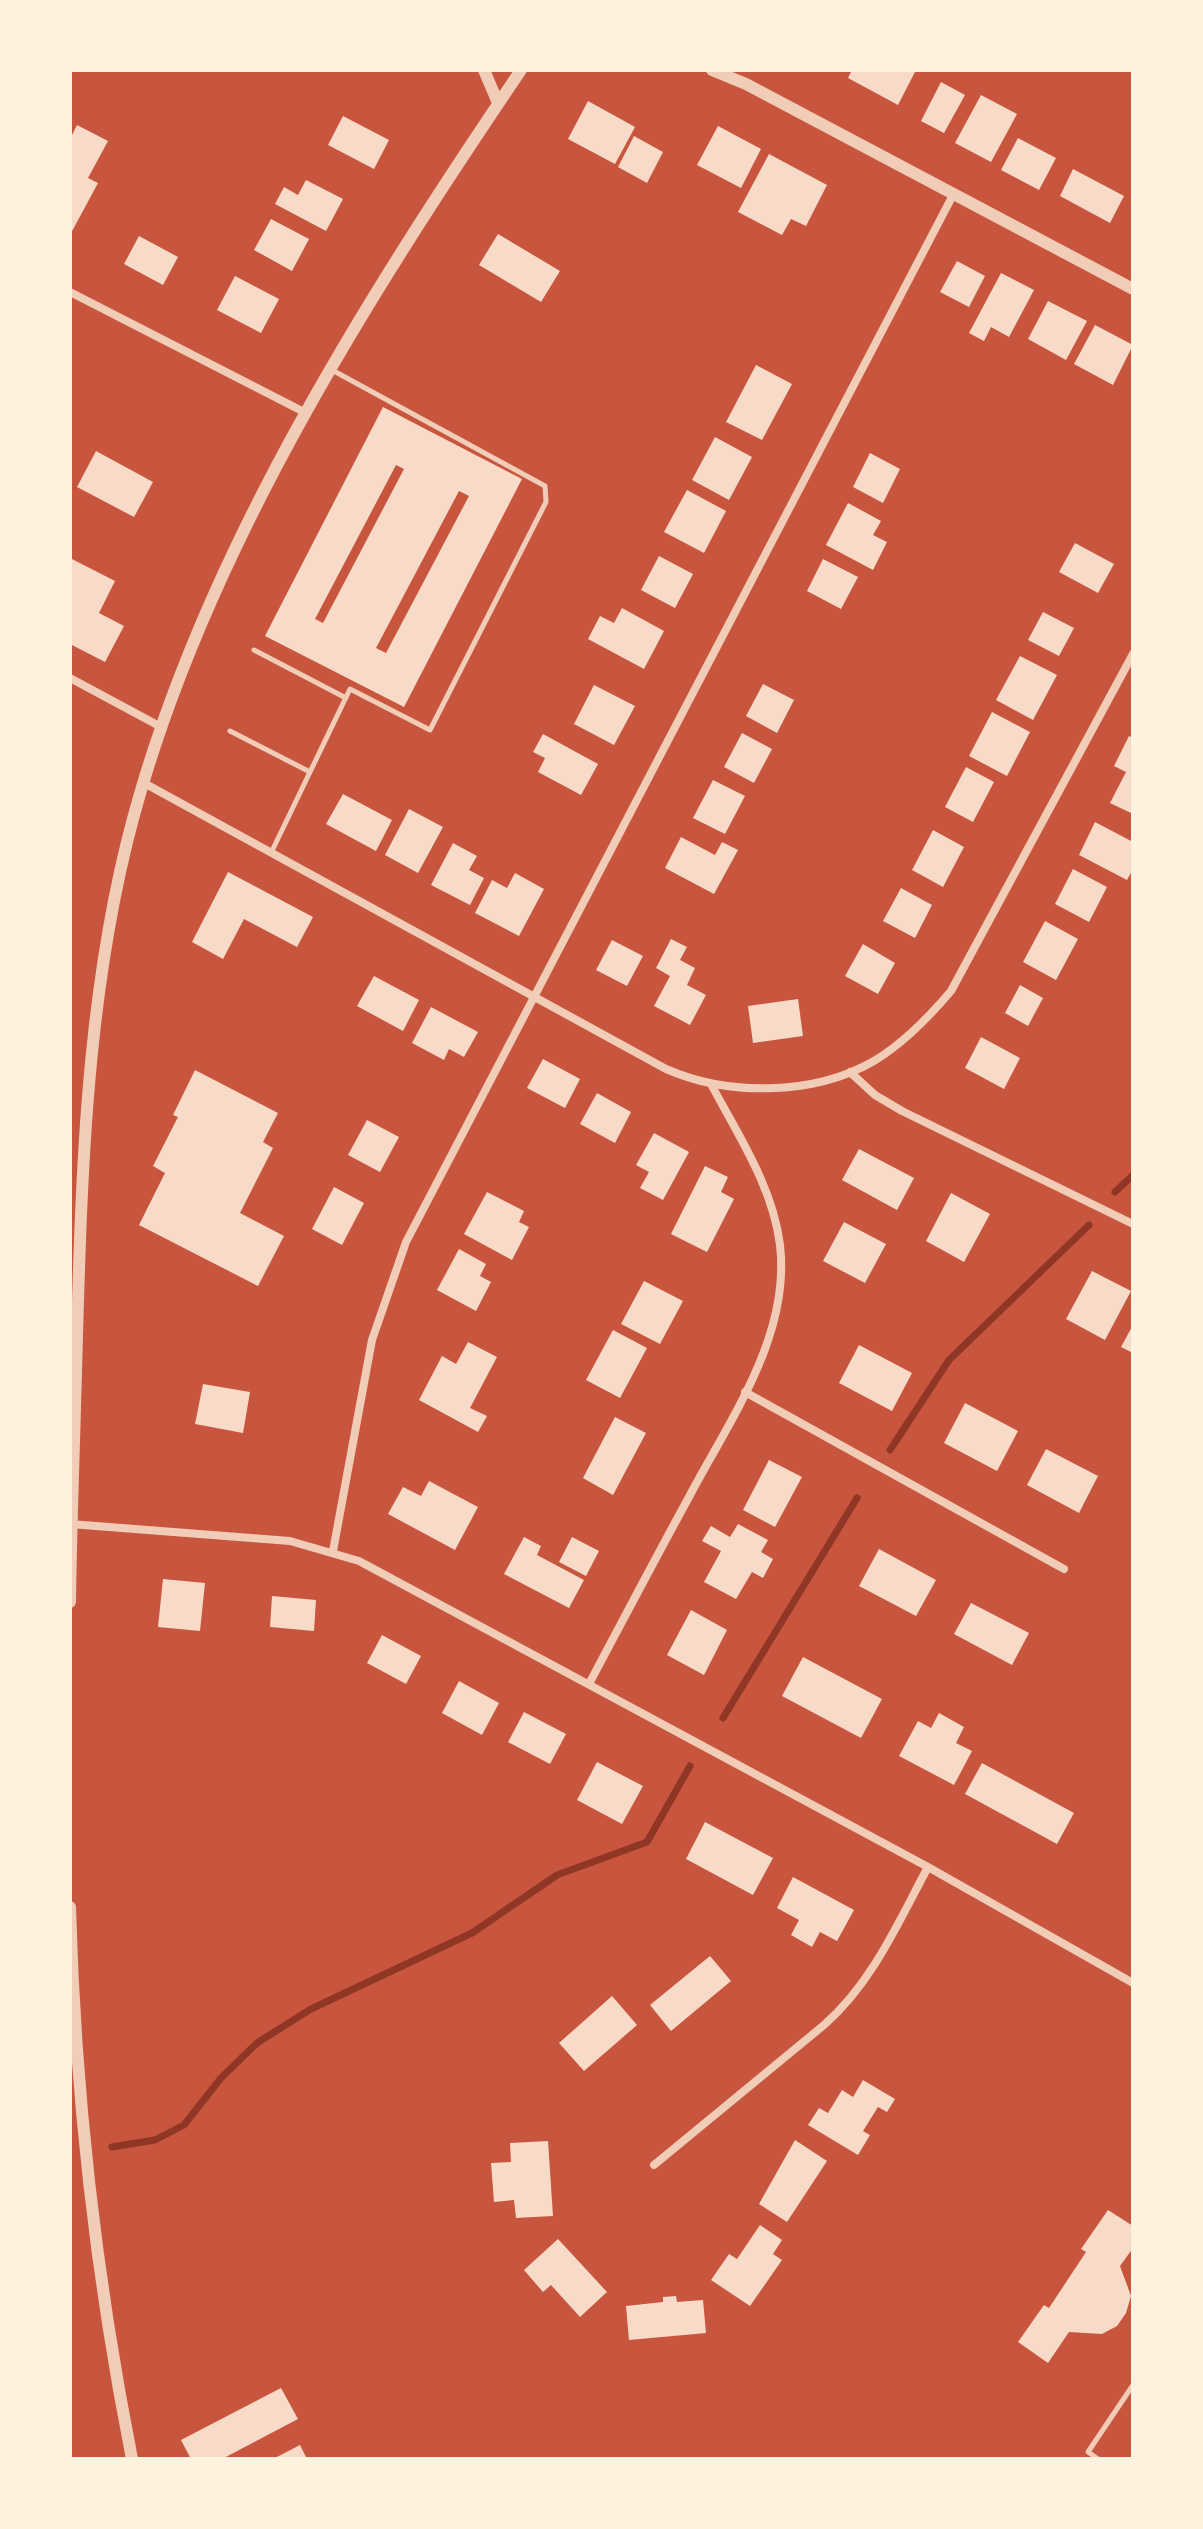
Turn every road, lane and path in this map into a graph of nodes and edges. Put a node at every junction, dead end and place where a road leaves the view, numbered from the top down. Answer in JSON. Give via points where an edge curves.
{"nodes":[{"id":1,"x":484,"y":70,"type":"edge"},
{"id":2,"x":521,"y":70,"type":"edge"},
{"id":3,"x":712,"y":70,"type":"edge"},
{"id":4,"x":498,"y":103,"type":"junction"},
{"id":5,"x":953,"y":195,"type":"junction"},
{"id":6,"x":1133,"y":289,"type":"edge"},
{"id":7,"x":70,"y":292,"type":"edge"},
{"id":8,"x":332,"y":370,"type":"junction"},
{"id":9,"x":306,"y":413,"type":"junction"},
{"id":10,"x":254,"y":650,"type":"dead end"},
{"id":11,"x":1133,"y":654,"type":"edge"},
{"id":12,"x":70,"y":678,"type":"edge"},
{"id":13,"x":346,"y":698,"type":"junction"},
{"id":14,"x":163,"y":728,"type":"junction"},
{"id":15,"x":230,"y":731,"type":"dead end"},
{"id":16,"x":310,"y":772,"type":"junction"},
{"id":17,"x":144,"y":783,"type":"junction"},
{"id":18,"x":271,"y":854,"type":"junction"},
{"id":19,"x":533,"y":999,"type":"junction"},
{"id":20,"x":850,"y":1072,"type":"junction"},
{"id":21,"x":711,"y":1084,"type":"junction"},
{"id":22,"x":1133,"y":1224,"type":"edge"},
{"id":23,"x":745,"y":1392,"type":"junction"},
{"id":24,"x":70,"y":1524,"type":"edge"},
{"id":25,"x":333,"y":1551,"type":"junction"},
{"id":26,"x":1064,"y":1569,"type":"dead end"},
{"id":27,"x":70,"y":1602,"type":"edge"},
{"id":28,"x":589,"y":1684,"type":"junction"},
{"id":29,"x":928,"y":1867,"type":"junction"},
{"id":30,"x":70,"y":1907,"type":"edge"},
{"id":31,"x":1133,"y":1983,"type":"edge"},
{"id":32,"x":654,"y":2165,"type":"dead end"},
{"id":33,"x":1133,"y":2385,"type":"edge"},
{"id":34,"x":132,"y":2459,"type":"edge"},
{"id":35,"x":1098,"y":2459,"type":"edge"}],
"edges":[{"from":1,"to":4,"type":"street"},
{"from":2,"to":4,"type":"street"},
{"from":3,"to":5,"type":"street"},
{"from":4,"to":8,"type":"street","via":[[387,271]]},
{"from":5,"to":6,"type":"street"},
{"from":5,"to":19,"type":"street"},
{"from":7,"to":9,"type":"street"},
{"from":8,"to":9,"type":"street"},
{"from":8,"to":13,"type":"lane","via":[[545,486],[546,502],[430,730],[350,689]]},
{"from":9,"to":14,"type":"street","via":[[216,597]]},
{"from":10,"to":13,"type":"lane"},
{"from":11,"to":20,"type":"street","via":[[951,991],[895,1046]]},
{"from":12,"to":14,"type":"street"},
{"from":13,"to":16,"type":"lane"},
{"from":14,"to":17,"type":"street"},
{"from":15,"to":16,"type":"lane"},
{"from":16,"to":18,"type":"lane"},
{"from":17,"to":18,"type":"street"},
{"from":17,"to":24,"type":"street","via":[[111,913],[91,1038]]},
{"from":18,"to":19,"type":"street"},
{"from":19,"to":21,"type":"street","via":[[666,1069]]},
{"from":19,"to":25,"type":"street","via":[[413,1228],[388,1288],[367,1359]]},
{"from":20,"to":21,"type":"street","via":[[772,1087]]},
{"from":20,"to":22,"type":"street","via":[[902,1111]]},
{"from":21,"to":23,"type":"street","via":[[770,1199],[780,1243],[774,1317]]},
{"from":23,"to":26,"type":"street"},
{"from":23,"to":28,"type":"street"},
{"from":24,"to":25,"type":"street","via":[[290,1541]]},
{"from":24,"to":27,"type":"street"},
{"from":25,"to":28,"type":"street"},
{"from":28,"to":29,"type":"street"},
{"from":29,"to":31,"type":"street"},
{"from":29,"to":32,"type":"street","via":[[849,2001]]},
{"from":30,"to":34,"type":"street","via":[[97,2258]]},
{"from":33,"to":35,"type":"lane","via":[[1088,2452]]}]}
